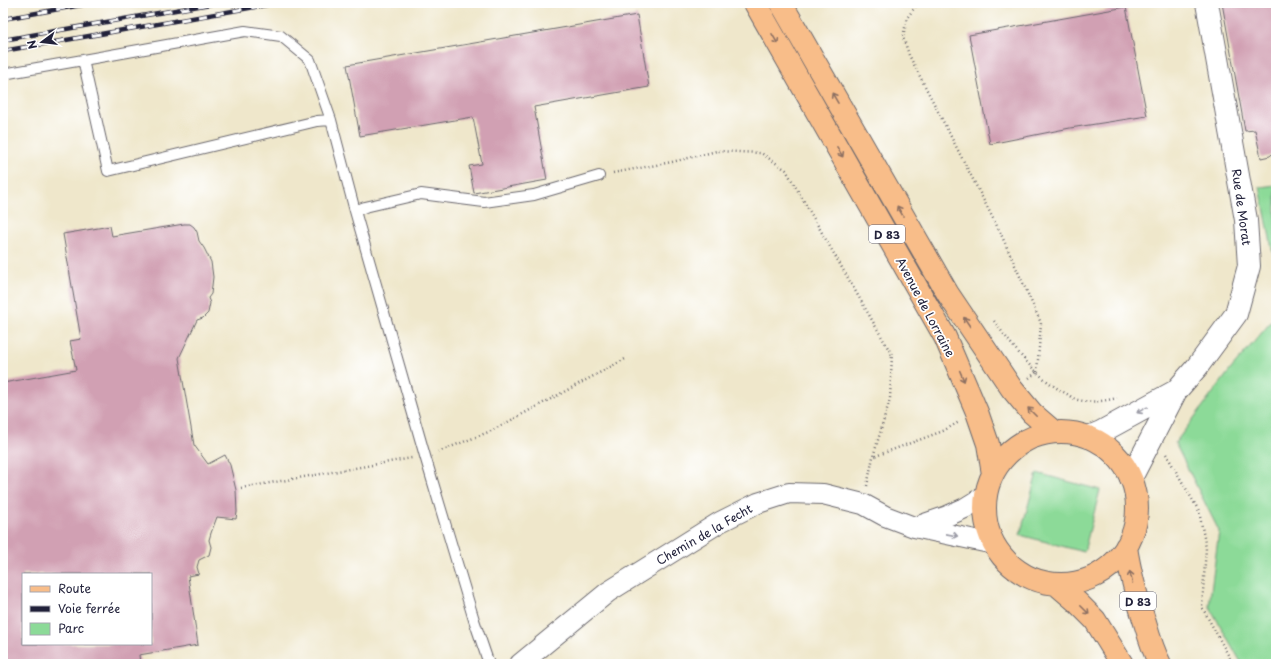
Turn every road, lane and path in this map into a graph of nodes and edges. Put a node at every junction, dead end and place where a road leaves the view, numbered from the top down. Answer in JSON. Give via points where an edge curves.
{"nodes":[{"id":1,"x":781,"y":3,"type":"edge"},
{"id":2,"x":918,"y":3,"type":"edge"},
{"id":3,"x":1207,"y":3,"type":"edge"},
{"id":4,"x":755,"y":4,"type":"edge"},
{"id":5,"x":83,"y":60,"type":"junction"},
{"id":6,"x":3,"y":74,"type":"edge"},
{"id":7,"x":331,"y":120,"type":"junction"},
{"id":8,"x":599,"y":176,"type":"joint"},
{"id":9,"x":355,"y":211,"type":"junction"},
{"id":10,"x":627,"y":358,"type":"dead end"},
{"id":11,"x":1037,"y":372,"type":"junction"},
{"id":12,"x":1012,"y":389,"type":"junction"},
{"id":13,"x":1176,"y":391,"type":"junction"},
{"id":14,"x":977,"y":412,"type":"junction"},
{"id":15,"x":1136,"y":413,"type":"junction"},
{"id":16,"x":1054,"y":432,"type":"junction"},
{"id":17,"x":1155,"y":432,"type":"junction"},
{"id":18,"x":1089,"y":437,"type":"junction"},
{"id":19,"x":426,"y":456,"type":"junction"},
{"id":20,"x":873,"y":457,"type":"junction"},
{"id":21,"x":993,"y":474,"type":"junction"},
{"id":22,"x":1131,"y":478,"type":"junction"},
{"id":23,"x":241,"y":488,"type":"dead end"},
{"id":24,"x":986,"y":495,"type":"junction"},
{"id":25,"x":863,"y":504,"type":"junction"},
{"id":26,"x":914,"y":527,"type":"junction"},
{"id":27,"x":994,"y":544,"type":"junction"},
{"id":28,"x":1126,"y":547,"type":"junction"},
{"id":29,"x":1056,"y":584,"type":"junction"},
{"id":30,"x":489,"y":664,"type":"edge"},
{"id":31,"x":520,"y":664,"type":"edge"},
{"id":32,"x":1122,"y":664,"type":"edge"},
{"id":33,"x":1160,"y":664,"type":"edge"},
{"id":34,"x":1233,"y":664,"type":"edge"}],
"edges":[{"from":12,"to":1,"type":"main road","name":"Avenue de Lorraine","number":"D 83","one_way":true,"via":[[948,294]]},
{"from":2,"to":11,"type":"path","via":[[907,18],[903,37],[909,55],[1000,232],[1041,323]]},
{"from":3,"to":13,"type":"street","name":"Rue de Morat","via":[[1246,220],[1249,266],[1236,314]]},
{"from":4,"to":14,"type":"main road","name":"Avenue de Lorraine","number":"D 83","one_way":true,"via":[[945,337]]},
{"from":5,"to":6,"type":"lane"},
{"from":5,"to":7,"type":"lane","via":[[245,31],[281,36],[310,60]]},
{"from":5,"to":7,"type":"lane","via":[[108,171],[317,121]]},
{"from":7,"to":9,"type":"lane"},
{"from":8,"to":9,"type":"lane","via":[[534,194],[484,202],[421,194]]},
{"from":8,"to":20,"type":"path","via":[[717,151],[761,153],[786,170],[892,355],[890,399]]},
{"from":9,"to":19,"type":"lane"},
{"from":10,"to":19,"type":"path","via":[[491,431]]},
{"from":11,"to":12,"type":"path"},
{"from":11,"to":15,"type":"path","via":[[1048,383],[1076,399],[1097,402],[1121,397]]},
{"from":16,"to":12,"type":"main road","name":"Avenue de Lorraine","number":"D 83","one_way":true,"via":[[1032,413]]},
{"from":13,"to":15,"type":"street","name":"Rue de Morat","one_way":true},
{"from":13,"to":17,"type":"street","name":"Rue de Morat"},
{"from":14,"to":20,"type":"path","via":[[943,431]]},
{"from":14,"to":21,"type":"main road","name":"Avenue de Lorraine","number":"D 83","via":[[988,444]]},
{"from":15,"to":18,"type":"street","name":"Rue de Morat"},
{"from":16,"to":18,"type":"main road","via":[[1072,432]]},
{"from":16,"to":21,"type":"main road","via":[[1029,438],[1008,453]]},
{"from":17,"to":22,"type":"street","name":"Rue de Morat"},
{"from":17,"to":34,"type":"path","via":[[1199,511],[1206,548],[1202,607]]},
{"from":18,"to":22,"type":"main road","via":[[1106,446],[1121,460]]},
{"from":19,"to":23,"type":"path"},
{"from":19,"to":30,"type":"lane"},
{"from":20,"to":25,"type":"path"},
{"from":21,"to":24,"type":"main road"},
{"from":22,"to":28,"type":"main road","via":[[1137,507],[1135,525]]},
{"from":24,"to":26,"type":"street","via":[[945,517]]},
{"from":24,"to":27,"type":"main road","via":[[986,520]]},
{"from":25,"to":26,"type":"street","name":"Chemin de la Fecht"},
{"from":25,"to":31,"type":"street","name":"Chemin de la Fecht","via":[[823,494],[789,493],[758,502],[720,522],[608,592]]},
{"from":26,"to":27,"type":"street","name":"Chemin de la Fecht","one_way":true},
{"from":27,"to":29,"type":"main road","via":[[1010,564],[1031,578]]},
{"from":28,"to":29,"type":"main road","via":[[1113,564],[1096,576],[1076,583]]},
{"from":33,"to":28,"type":"main road","number":"D 83","one_way":true,"via":[[1135,591]]},
{"from":29,"to":32,"type":"main road","one_way":true,"via":[[1095,620]]}]}
